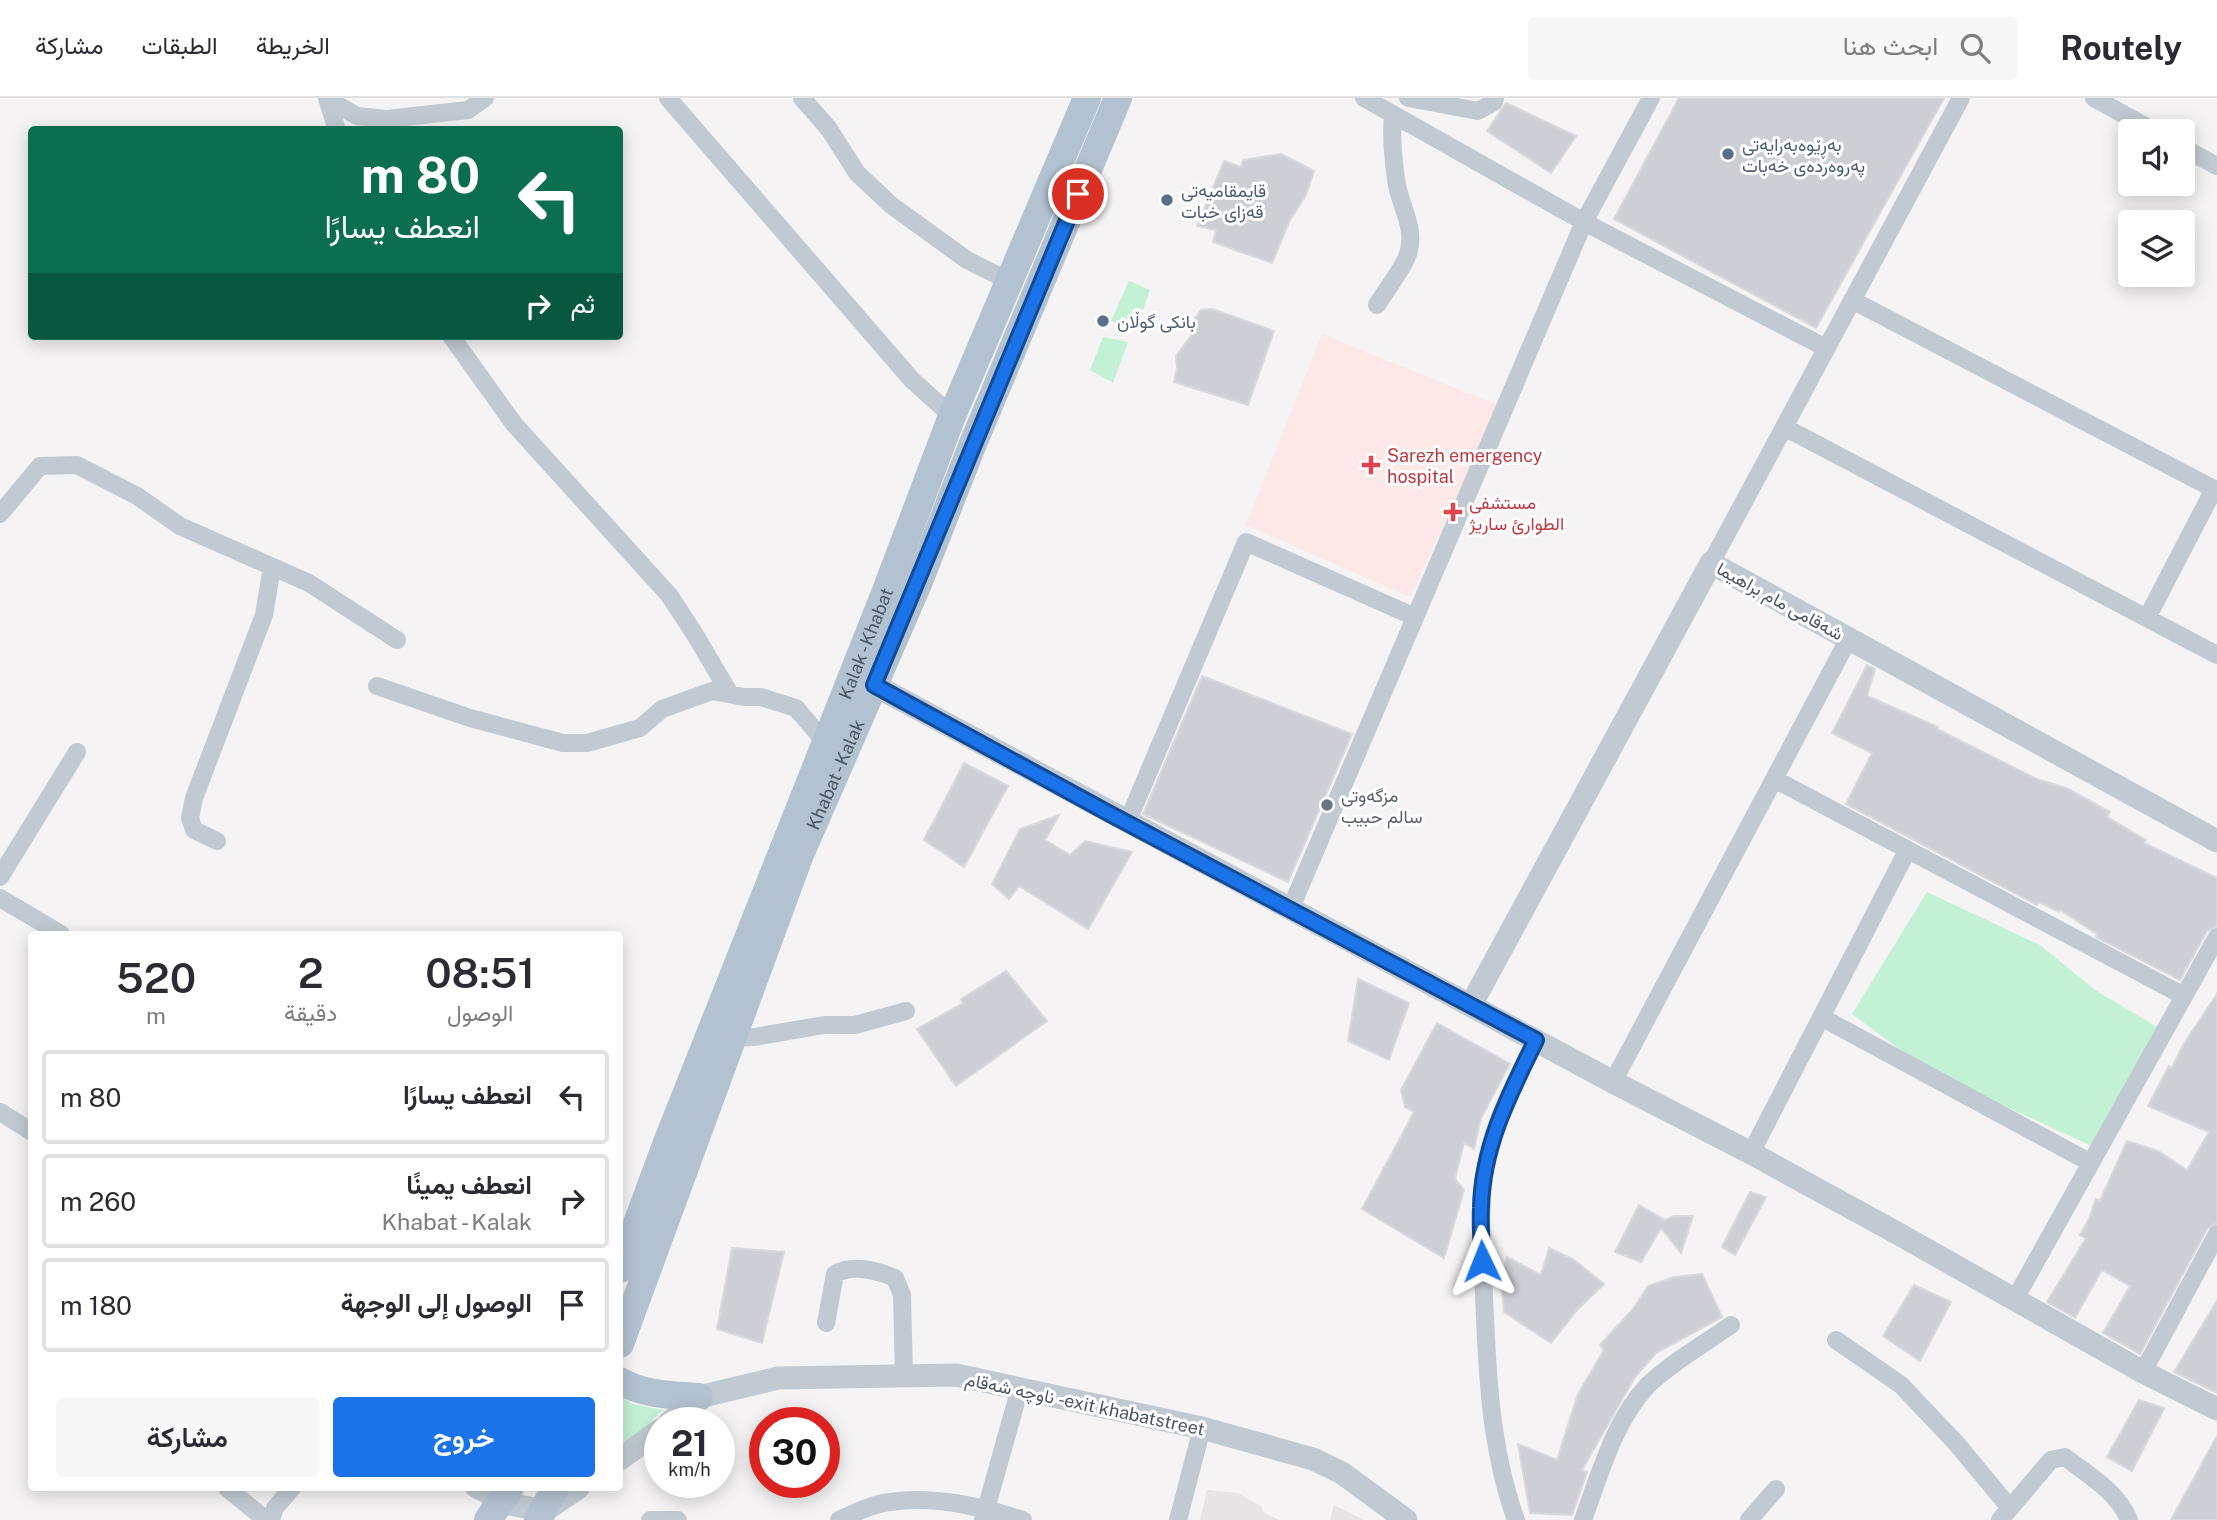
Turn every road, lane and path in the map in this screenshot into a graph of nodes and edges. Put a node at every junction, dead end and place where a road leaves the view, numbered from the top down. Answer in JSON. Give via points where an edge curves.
{"nodes":[{"id":1,"x":485,"y":98,"type":"edge"},
{"id":2,"x":668,"y":98,"type":"edge"},
{"id":3,"x":802,"y":98,"type":"edge"},
{"id":4,"x":1087,"y":98,"type":"edge"},
{"id":5,"x":1118,"y":98,"type":"edge"},
{"id":6,"x":1364,"y":98,"type":"edge"},
{"id":7,"x":1408,"y":98,"type":"edge"},
{"id":8,"x":1494,"y":98,"type":"edge"},
{"id":9,"x":1651,"y":98,"type":"edge"},
{"id":10,"x":1961,"y":98,"type":"edge"},
{"id":11,"x":2094,"y":98,"type":"edge"},
{"id":12,"x":328,"y":99,"type":"edge"},
{"id":13,"x":1401,"y":111,"type":"edge"},
{"id":14,"x":2132,"y":119,"type":"edge"},
{"id":15,"x":336,"y":126,"type":"edge"},
{"id":16,"x":2195,"y":154,"type":"edge"},
{"id":17,"x":2217,"y":166,"type":"edge"},
{"id":18,"x":1584,"y":222,"type":"junction"},
{"id":19,"x":1009,"y":281,"type":"junction"},
{"id":20,"x":1852,"y":300,"type":"junction"},
{"id":21,"x":1377,"y":305,"type":"dead end"},
{"id":22,"x":454,"y":340,"type":"edge"},
{"id":23,"x":1826,"y":348,"type":"junction"},
{"id":24,"x":952,"y":416,"type":"junction"},
{"id":25,"x":1784,"y":427,"type":"junction"},
{"id":26,"x":2216,"y":486,"type":"edge"},
{"id":27,"x":0,"y":514,"type":"edge"},
{"id":28,"x":1711,"y":563,"type":"junction"},
{"id":29,"x":272,"y":567,"type":"junction"},
{"id":30,"x":1415,"y":617,"type":"junction"},
{"id":31,"x":2147,"y":618,"type":"junction"},
{"id":32,"x":1849,"y":638,"type":"junction"},
{"id":33,"x":397,"y":640,"type":"dead end"},
{"id":34,"x":2217,"y":655,"type":"edge"},
{"id":35,"x":874,"y":685,"type":"junction"},
{"id":36,"x":377,"y":686,"type":"dead end"},
{"id":37,"x":730,"y":694,"type":"junction"},
{"id":38,"x":825,"y":742,"type":"junction"},
{"id":39,"x":77,"y":752,"type":"dead end"},
{"id":40,"x":1774,"y":779,"type":"junction"},
{"id":41,"x":1127,"y":823,"type":"junction"},
{"id":42,"x":217,"y":841,"type":"dead end"},
{"id":43,"x":2217,"y":841,"type":"edge"},
{"id":44,"x":1907,"y":851,"type":"junction"},
{"id":45,"x":0,"y":877,"type":"edge"},
{"id":46,"x":0,"y":898,"type":"edge"},
{"id":47,"x":1290,"y":910,"type":"junction"},
{"id":48,"x":56,"y":931,"type":"edge"},
{"id":49,"x":2217,"y":937,"type":"edge"},
{"id":50,"x":2184,"y":996,"type":"junction"},
{"id":51,"x":1471,"y":1005,"type":"junction"},
{"id":52,"x":906,"y":1011,"type":"dead end"},
{"id":53,"x":1821,"y":1017,"type":"junction"},
{"id":54,"x":734,"y":1038,"type":"junction"},
{"id":55,"x":1536,"y":1040,"type":"junction"},
{"id":56,"x":1613,"y":1082,"type":"junction"},
{"id":57,"x":0,"y":1111,"type":"edge"},
{"id":58,"x":28,"y":1129,"type":"edge"},
{"id":59,"x":1751,"y":1153,"type":"junction"},
{"id":60,"x":2091,"y":1163,"type":"junction"},
{"id":61,"x":2217,"y":1234,"type":"edge"},
{"id":62,"x":623,"y":1261,"type":"edge"},
{"id":63,"x":2015,"y":1299,"type":"junction"},
{"id":64,"x":827,"y":1323,"type":"dead end"},
{"id":65,"x":1731,"y":1325,"type":"dead end"},
{"id":66,"x":623,"y":1336,"type":"edge"},
{"id":67,"x":1836,"y":1340,"type":"dead end"},
{"id":68,"x":2143,"y":1372,"type":"junction"},
{"id":69,"x":904,"y":1376,"type":"junction"},
{"id":70,"x":623,"y":1383,"type":"edge"},
{"id":71,"x":1020,"y":1388,"type":"junction"},
{"id":72,"x":699,"y":1397,"type":"junction"},
{"id":73,"x":687,"y":1407,"type":"edge"},
{"id":74,"x":2217,"y":1409,"type":"edge"},
{"id":75,"x":1202,"y":1428,"type":"junction"},
{"id":76,"x":644,"y":1442,"type":"edge"},
{"id":77,"x":623,"y":1457,"type":"edge"},
{"id":78,"x":1776,"y":1489,"type":"dead end"},
{"id":79,"x":231,"y":1491,"type":"edge"},
{"id":80,"x":289,"y":1491,"type":"edge"},
{"id":81,"x":479,"y":1491,"type":"edge"},
{"id":82,"x":573,"y":1491,"type":"edge"},
{"id":83,"x":499,"y":1503,"type":"edge"},
{"id":84,"x":546,"y":1506,"type":"edge"},
{"id":85,"x":984,"y":1514,"type":"edge"},
{"id":86,"x":2005,"y":1514,"type":"edge"},
{"id":87,"x":269,"y":1520,"type":"edge"},
{"id":88,"x":650,"y":1520,"type":"edge"},
{"id":89,"x":678,"y":1520,"type":"edge"},
{"id":90,"x":839,"y":1520,"type":"edge"},
{"id":91,"x":1023,"y":1520,"type":"edge"},
{"id":92,"x":1178,"y":1520,"type":"edge"},
{"id":93,"x":1406,"y":1520,"type":"edge"},
{"id":94,"x":1516,"y":1520,"type":"edge"},
{"id":95,"x":1583,"y":1520,"type":"edge"},
{"id":96,"x":1749,"y":1520,"type":"edge"},
{"id":97,"x":2129,"y":1520,"type":"edge"}],
"edges":[{"from":1,"to":12,"type":"street","via":[[468,110],[387,119],[357,116]]},
{"from":2,"to":24,"type":"street","via":[[912,380]]},
{"from":3,"to":19,"type":"street","via":[[830,128],[857,173],[891,205],[967,260]]},
{"from":4,"to":19,"type":"main road","name":"Kalak - Khabat"},
{"from":5,"to":35,"type":"main road","name":"Khabat - Kalak"},
{"from":6,"to":13,"type":"street"},
{"from":7,"to":8,"type":"street","via":[[1478,111]]},
{"from":9,"to":18,"type":"street"},
{"from":10,"to":20,"type":"street"},
{"from":11,"to":14,"type":"street"},
{"from":12,"to":15,"type":"street"},
{"from":13,"to":18,"type":"street"},
{"from":13,"to":21,"type":"street","via":[[1392,132],[1396,182],[1410,239],[1407,258]]},
{"from":16,"to":17,"type":"street"},
{"from":18,"to":23,"type":"street"},
{"from":18,"to":30,"type":"street"},
{"from":19,"to":24,"type":"main road","name":"Kalak - Khabat"},
{"from":20,"to":23,"type":"street"},
{"from":20,"to":26,"type":"street"},
{"from":22,"to":37,"type":"street","via":[[514,424],[669,595]]},
{"from":23,"to":25,"type":"street"},
{"from":24,"to":38,"type":"main road","name":"Kalak - Khabat"},
{"from":25,"to":28,"type":"street"},
{"from":25,"to":31,"type":"street"},
{"from":26,"to":31,"type":"street"},
{"from":27,"to":29,"type":"street","via":[[40,466],[76,465],[137,496],[180,526]]},
{"from":28,"to":32,"type":"street","name":"شەقامی مام براهیما"},
{"from":28,"to":51,"type":"street","name":"شەقامی مام براهیما"},
{"from":29,"to":33,"type":"street","via":[[309,583]]},
{"from":29,"to":42,"type":"street","via":[[264,615],[194,798],[190,818],[194,830]]},
{"from":30,"to":41,"type":"street","via":[[1246,542]]},
{"from":30,"to":47,"type":"street"},
{"from":31,"to":34,"type":"street"},
{"from":32,"to":40,"type":"street"},
{"from":32,"to":43,"type":"street","name":"شەقامی مام براهیما"},
{"from":35,"to":41,"type":"street"},
{"from":35,"to":54,"type":"main road","name":"Khabat - Kalak","via":[[799,858]]},
{"from":36,"to":37,"type":"street","via":[[563,743],[606,740],[640,728],[662,709],[690,697],[712,691]]},
{"from":37,"to":38,"type":"street","via":[[796,708]]},
{"from":38,"to":62,"type":"main road","name":"Kalak - Khabat"},
{"from":39,"to":45,"type":"street"},
{"from":40,"to":44,"type":"street"},
{"from":40,"to":56,"type":"street"},
{"from":41,"to":47,"type":"street"},
{"from":44,"to":50,"type":"street"},
{"from":44,"to":53,"type":"street"},
{"from":46,"to":48,"type":"street"},
{"from":47,"to":51,"type":"street"},
{"from":49,"to":50,"type":"street"},
{"from":50,"to":60,"type":"street"},
{"from":51,"to":55,"type":"street"},
{"from":52,"to":54,"type":"street","via":[[855,1025]]},
{"from":53,"to":59,"type":"street"},
{"from":53,"to":60,"type":"street"},
{"from":54,"to":66,"type":"main road","name":"Khabat - Kalak"},
{"from":55,"to":56,"type":"street"},
{"from":55,"to":94,"type":"street","via":[[1495,1131],[1480,1205],[1494,1435]]},
{"from":56,"to":59,"type":"street"},
{"from":57,"to":58,"type":"street"},
{"from":59,"to":63,"type":"street"},
{"from":60,"to":63,"type":"street"},
{"from":61,"to":68,"type":"street"},
{"from":63,"to":68,"type":"street"},
{"from":64,"to":69,"type":"street","via":[[835,1274],[846,1268],[881,1272],[895,1279],[902,1295]]},
{"from":65,"to":95,"type":"street","via":[[1660,1376],[1635,1401],[1613,1441]]},
{"from":67,"to":86,"type":"street","via":[[1901,1385],[1956,1443]]},
{"from":68,"to":74,"type":"street"},
{"from":69,"to":71,"type":"street","name":"ناوچە شەقام - exit khabatstreet","via":[[956,1375]]},
{"from":69,"to":72,"type":"street","name":"ناوچە شەقام - exit khabatstreet","via":[[778,1378]]},
{"from":70,"to":72,"type":"main road","via":[[656,1394]]},
{"from":71,"to":75,"type":"street","name":"ناوچە شەقام - exit khabatstreet"},
{"from":71,"to":85,"type":"street"},
{"from":72,"to":73,"type":"street","name":"ناوچە شەقام - exit khabatstreet"},
{"from":75,"to":92,"type":"street"},
{"from":75,"to":93,"type":"street","name":"ناوچە شەقام - exit khabatstreet","via":[[1313,1459],[1342,1473]]},
{"from":76,"to":77,"type":"street"},
{"from":78,"to":96,"type":"street"},
{"from":79,"to":87,"type":"street"},
{"from":80,"to":87,"type":"street"},
{"from":81,"to":83,"type":"street"},
{"from":82,"to":84,"type":"street"},
{"from":83,"to":84,"type":"street"},
{"from":85,"to":90,"type":"street","via":[[916,1500],[888,1502]]},
{"from":85,"to":91,"type":"street"},
{"from":86,"to":97,"type":"street","via":[[2051,1460],[2065,1457],[2123,1505]]},
{"from":88,"to":89,"type":"street"}]}
